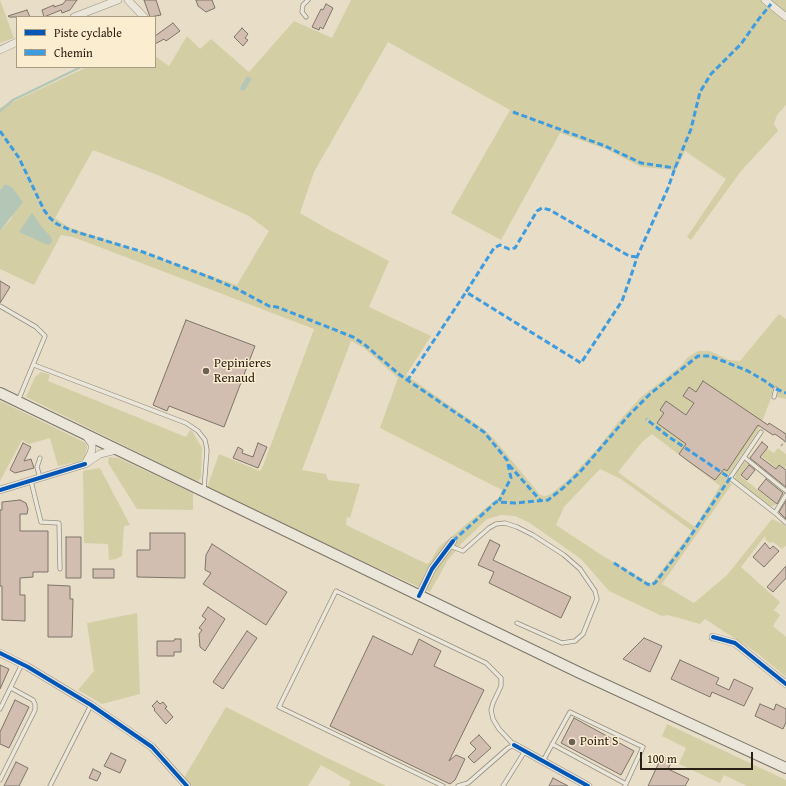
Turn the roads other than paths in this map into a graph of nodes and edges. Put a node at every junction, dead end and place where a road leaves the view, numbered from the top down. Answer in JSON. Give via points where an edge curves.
{"nodes":[{"id":1,"x":118,"y":0,"type":"edge"},
{"id":2,"x":128,"y":0,"type":"edge"},
{"id":3,"x":308,"y":0,"type":"edge"},
{"id":4,"x":765,"y":0,"type":"edge"},
{"id":5,"x":77,"y":16,"type":"edge"},
{"id":6,"x":143,"y":16,"type":"edge"},
{"id":7,"x":306,"y":17,"type":"dead end"},
{"id":8,"x":786,"y":17,"type":"edge"},
{"id":9,"x":16,"y":42,"type":"edge"},
{"id":10,"x":0,"y":50,"type":"edge"},
{"id":11,"x":0,"y":306,"type":"edge"},
{"id":12,"x":34,"y":365,"type":"junction"},
{"id":13,"x":776,"y":389,"type":"dead end"},
{"id":14,"x":0,"y":393,"type":"edge"},
{"id":15,"x":774,"y":397,"type":"dead end"},
{"id":16,"x":18,"y":402,"type":"junction"},
{"id":17,"x":761,"y":432,"type":"dead end"},
{"id":18,"x":86,"y":435,"type":"junction"},
{"id":19,"x":116,"y":450,"type":"junction"},
{"id":20,"x":744,"y":457,"type":"junction"},
{"id":21,"x":40,"y":458,"type":"dead end"},
{"id":22,"x":85,"y":464,"type":"junction"},
{"id":23,"x":40,"y":478,"type":"junction"},
{"id":24,"x":31,"y":480,"type":"junction"},
{"id":25,"x":0,"y":490,"type":"edge"},
{"id":26,"x":786,"y":491,"type":"edge"},
{"id":27,"x":204,"y":492,"type":"junction"},
{"id":28,"x":786,"y":495,"type":"edge"},
{"id":29,"x":775,"y":513,"type":"junction"},
{"id":30,"x":786,"y":523,"type":"edge"},
{"id":31,"x":451,"y":544,"type":"joint"},
{"id":32,"x":60,"y":569,"type":"dead end"},
{"id":33,"x":419,"y":596,"type":"junction"},
{"id":34,"x":517,"y":623,"type":"dead end"},
{"id":35,"x":713,"y":637,"type":"dead end"},
{"id":36,"x":0,"y":653,"type":"edge"},
{"id":37,"x":22,"y":664,"type":"junction"},
{"id":38,"x":786,"y":684,"type":"edge"},
{"id":39,"x":11,"y":688,"type":"junction"},
{"id":40,"x":91,"y":705,"type":"junction"},
{"id":41,"x":0,"y":710,"type":"edge"},
{"id":42,"x":552,"y":744,"type":"junction"},
{"id":43,"x":514,"y":745,"type":"junction"},
{"id":44,"x":525,"y":751,"type":"junction"},
{"id":45,"x":543,"y":762,"type":"junction"},
{"id":46,"x":786,"y":768,"type":"edge"},
{"id":47,"x":0,"y":780,"type":"edge"},
{"id":48,"x":626,"y":785,"type":"edge"},
{"id":49,"x":50,"y":786,"type":"edge"},
{"id":50,"x":187,"y":786,"type":"edge"},
{"id":51,"x":443,"y":786,"type":"edge"},
{"id":52,"x":458,"y":786,"type":"edge"},
{"id":53,"x":503,"y":786,"type":"edge"},
{"id":54,"x":588,"y":786,"type":"edge"}],
"edges":[{"from":1,"to":5,"type":"street"},
{"from":2,"to":6,"type":"street"},
{"from":3,"to":7,"type":"lane","via":[[303,5],[302,12]]},
{"from":4,"to":8,"type":"street"},
{"from":9,"to":10,"type":"street"},
{"from":11,"to":12,"type":"lane","via":[[45,336]]},
{"from":12,"to":16,"type":"lane"},
{"from":12,"to":27,"type":"lane","via":[[186,423],[198,431],[205,440],[207,450]]},
{"from":13,"to":15,"type":"lane"},
{"from":14,"to":16,"type":"main road"},
{"from":16,"to":18,"type":"main road"},
{"from":17,"to":20,"type":"lane"},
{"from":18,"to":19,"type":"main road"},
{"from":18,"to":22,"type":"street","via":[[92,449]]},
{"from":19,"to":22,"type":"street","via":[[100,454]]},
{"from":19,"to":27,"type":"main road"},
{"from":20,"to":26,"type":"lane"},
{"from":20,"to":29,"type":"lane","via":[[730,478]]},
{"from":21,"to":23,"type":"lane","via":[[37,467]]},
{"from":22,"to":23,"type":"street"},
{"from":23,"to":24,"type":"street"},
{"from":24,"to":25,"type":"street"},
{"from":24,"to":32,"type":"lane","via":[[41,522],[59,523]]},
{"from":27,"to":33,"type":"main road"},
{"from":28,"to":29,"type":"lane"},
{"from":29,"to":30,"type":"lane"},
{"from":31,"to":33,"type":"street","via":[[432,569]]},
{"from":31,"to":34,"type":"lane","via":[[463,551],[496,524],[505,523],[518,527],[564,555],[580,569],[595,592],[597,599],[584,634],[576,641],[562,643]]},
{"from":33,"to":46,"type":"main road"},
{"from":35,"to":38,"type":"street","via":[[735,643]]},
{"from":36,"to":37,"type":"street"},
{"from":37,"to":39,"type":"lane"},
{"from":37,"to":40,"type":"street"},
{"from":39,"to":41,"type":"lane"},
{"from":39,"to":47,"type":"lane","via":[[33,700],[35,710]]},
{"from":40,"to":49,"type":"lane"},
{"from":40,"to":50,"type":"street","via":[[152,747]]},
{"from":42,"to":45,"type":"lane"},
{"from":42,"to":48,"type":"lane"},
{"from":42,"to":48,"type":"lane","via":[[570,712],[642,747]]},
{"from":43,"to":44,"type":"street"},
{"from":43,"to":51,"type":"lane","via":[[493,719],[491,710],[501,686],[501,678],[486,663],[336,591],[279,706]]},
{"from":43,"to":52,"type":"lane","via":[[468,783]]},
{"from":44,"to":45,"type":"street"},
{"from":44,"to":53,"type":"lane"},
{"from":45,"to":54,"type":"street"}]}
